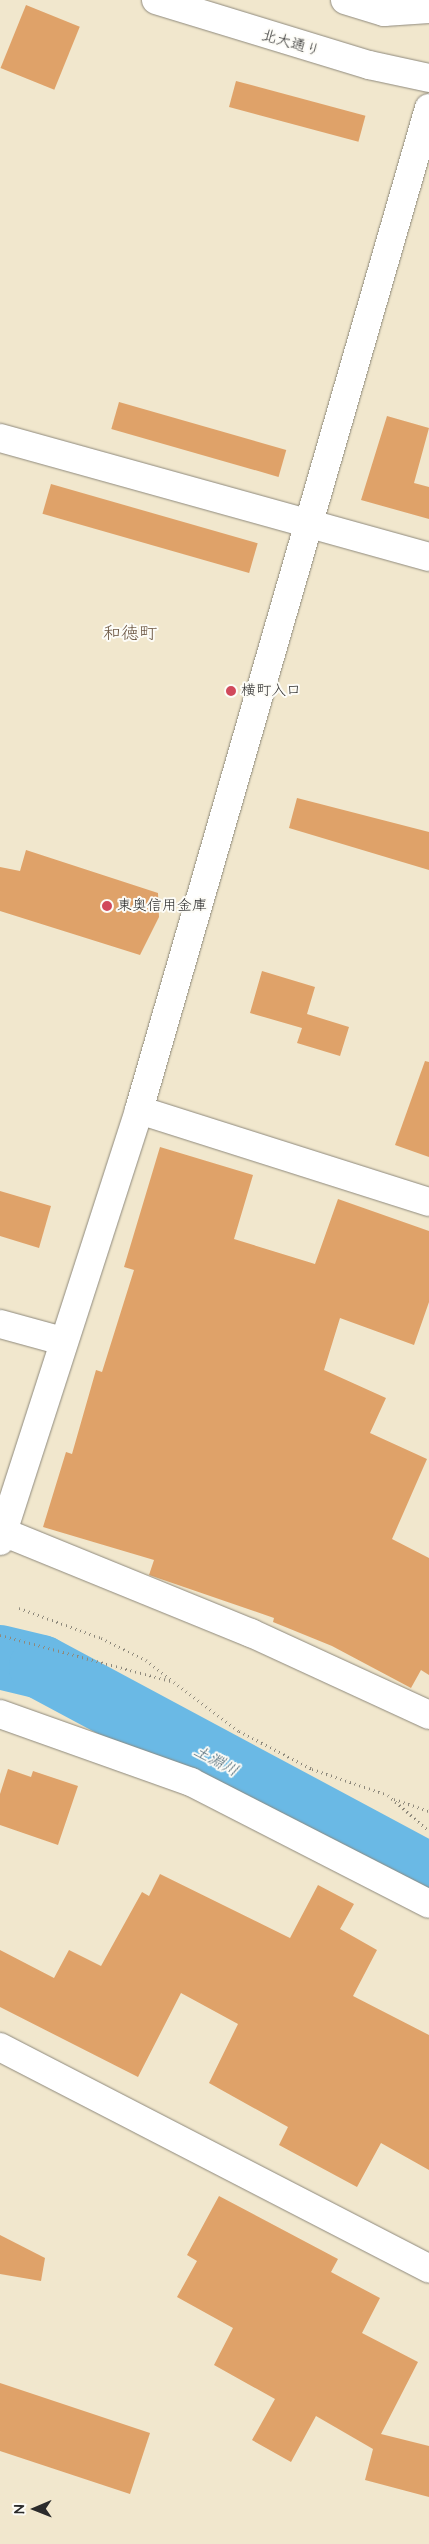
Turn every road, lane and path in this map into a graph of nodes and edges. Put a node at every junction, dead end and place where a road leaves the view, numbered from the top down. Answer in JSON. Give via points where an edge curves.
{"nodes":[{"id":1,"x":156,"y":0,"type":"edge"},
{"id":2,"x":345,"y":0,"type":"edge"},
{"id":3,"x":429,"y":9,"type":"edge"},
{"id":4,"x":429,"y":78,"type":"edge"},
{"id":5,"x":429,"y":108,"type":"edge"},
{"id":6,"x":0,"y":438,"type":"edge"},
{"id":7,"x":310,"y":524,"type":"junction"},
{"id":8,"x":429,"y":558,"type":"edge"},
{"id":9,"x":138,"y":1110,"type":"junction"},
{"id":10,"x":429,"y":1202,"type":"edge"},
{"id":11,"x":0,"y":1324,"type":"edge"},
{"id":12,"x":62,"y":1341,"type":"junction"},
{"id":13,"x":1,"y":1536,"type":"edge"},
{"id":14,"x":18,"y":1608,"type":"dead end"},
{"id":15,"x":0,"y":1635,"type":"edge"},
{"id":16,"x":174,"y":1682,"type":"junction"},
{"id":17,"x":0,"y":1714,"type":"edge"},
{"id":18,"x":429,"y":1715,"type":"edge"},
{"id":19,"x":392,"y":1799,"type":"junction"},
{"id":20,"x":429,"y":1810,"type":"edge"},
{"id":21,"x":429,"y":1832,"type":"edge"},
{"id":22,"x":429,"y":1904,"type":"edge"},
{"id":23,"x":0,"y":2047,"type":"edge"},
{"id":24,"x":429,"y":2268,"type":"edge"}],
"edges":[{"from":1,"to":4,"type":"street","name":"北大通り","via":[[369,65]]},
{"from":2,"to":3,"type":"street","via":[[384,12]]},
{"from":5,"to":7,"type":"street"},
{"from":6,"to":7,"type":"street"},
{"from":7,"to":8,"type":"street"},
{"from":7,"to":9,"type":"street"},
{"from":9,"to":10,"type":"street"},
{"from":9,"to":12,"type":"street"},
{"from":11,"to":12,"type":"street"},
{"from":12,"to":13,"type":"street"},
{"from":13,"to":18,"type":"street","via":[[251,1634]]},
{"from":14,"to":16,"type":"path","via":[[101,1638],[146,1660]]},
{"from":15,"to":16,"type":"path"},
{"from":16,"to":19,"type":"path","via":[[239,1731],[312,1769]]},
{"from":17,"to":22,"type":"street","via":[[191,1782]]},
{"from":19,"to":20,"type":"path"},
{"from":19,"to":21,"type":"path"},
{"from":23,"to":24,"type":"street"}]}
